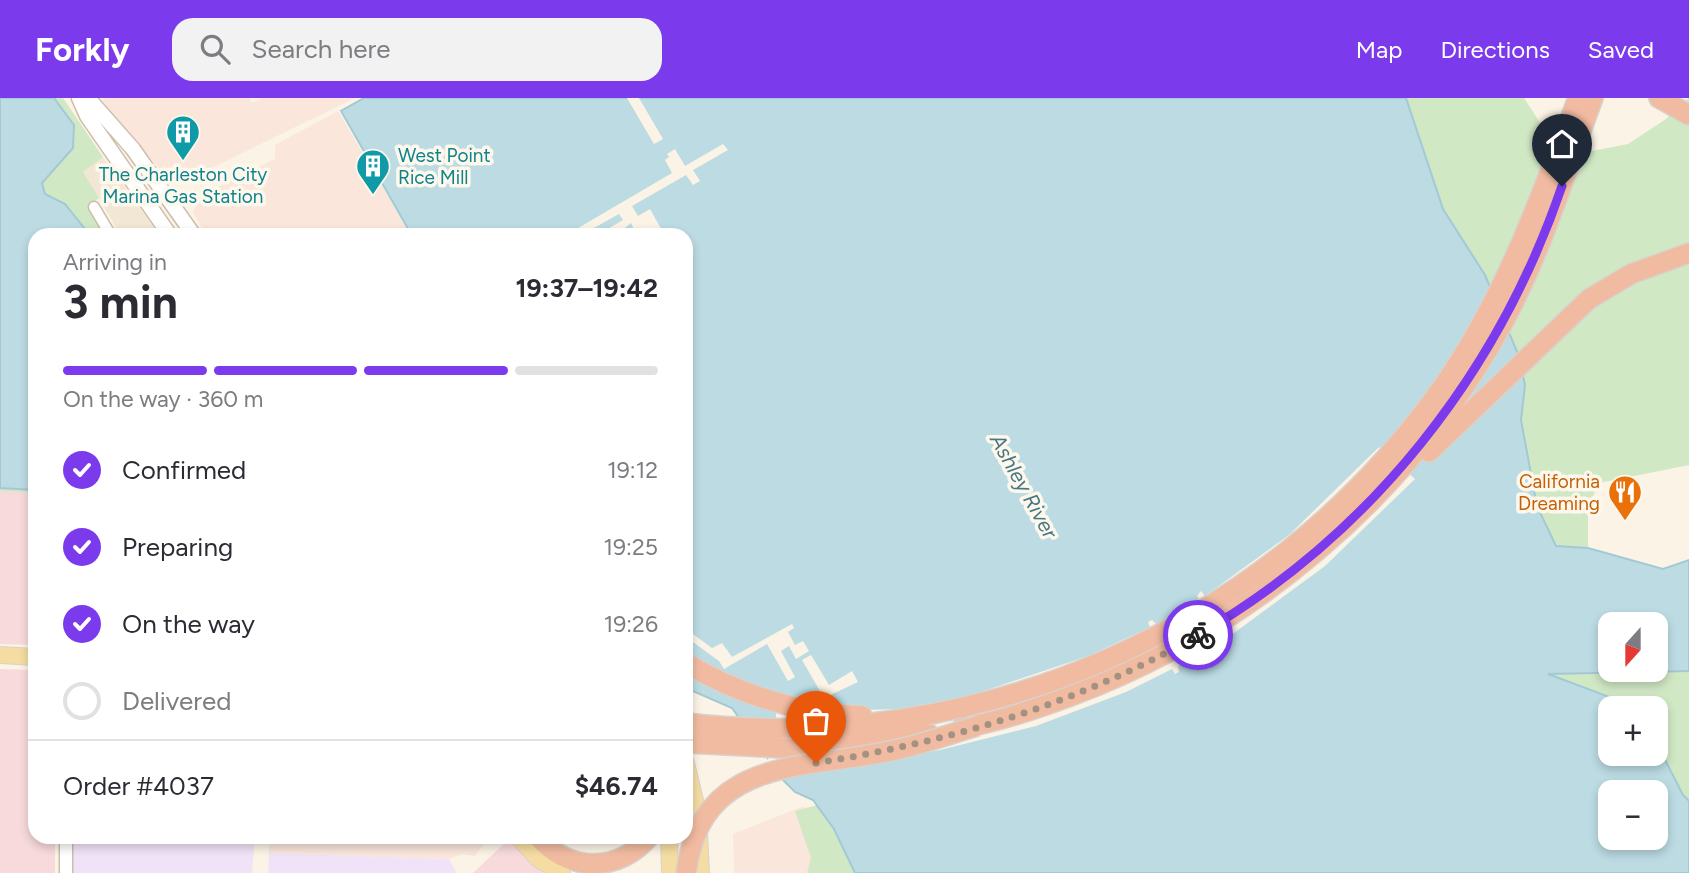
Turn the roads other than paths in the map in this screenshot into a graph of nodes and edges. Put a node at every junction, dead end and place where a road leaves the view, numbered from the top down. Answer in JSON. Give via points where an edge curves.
{"nodes":[{"id":1,"x":79,"y":98,"type":"edge"},
{"id":2,"x":88,"y":98,"type":"edge"},
{"id":3,"x":1578,"y":98,"type":"edge"},
{"id":4,"x":1593,"y":98,"type":"edge"},
{"id":5,"x":1659,"y":98,"type":"edge"},
{"id":6,"x":1689,"y":115,"type":"edge"},
{"id":7,"x":94,"y":207,"type":"dead end"},
{"id":8,"x":106,"y":228,"type":"edge"},
{"id":9,"x":165,"y":228,"type":"edge"},
{"id":10,"x":189,"y":228,"type":"edge"},
{"id":11,"x":1689,"y":253,"type":"edge"},
{"id":12,"x":1360,"y":513,"type":"junction"},
{"id":13,"x":0,"y":655,"type":"edge"},
{"id":14,"x":28,"y":657,"type":"edge"},
{"id":15,"x":693,"y":667,"type":"edge"},
{"id":16,"x":933,"y":716,"type":"junction"},
{"id":17,"x":693,"y":723,"type":"edge"},
{"id":18,"x":977,"y":726,"type":"junction"},
{"id":19,"x":693,"y":744,"type":"edge"},
{"id":20,"x":693,"y":792,"type":"edge"},
{"id":21,"x":693,"y":840,"type":"edge"},
{"id":22,"x":65,"y":844,"type":"edge"},
{"id":23,"x":524,"y":844,"type":"edge"},
{"id":24,"x":547,"y":844,"type":"edge"},
{"id":25,"x":642,"y":844,"type":"edge"},
{"id":26,"x":670,"y":844,"type":"edge"},
{"id":27,"x":691,"y":844,"type":"edge"},
{"id":28,"x":675,"y":872,"type":"edge"},
{"id":29,"x":66,"y":873,"type":"edge"},
{"id":30,"x":562,"y":873,"type":"edge"},
{"id":31,"x":701,"y":873,"type":"edge"}],
"edges":[{"from":1,"to":9,"type":"main road"},
{"from":2,"to":10,"type":"main road","via":[[133,149]]},
{"from":3,"to":16,"type":"highway","via":[[1536,211],[1484,320],[1418,419],[1337,508],[1245,583],[1142,644],[1069,677]]},
{"from":4,"to":12,"type":"highway","via":[[1546,233],[1503,324],[1451,407]]},
{"from":5,"to":6,"type":"highway"},
{"from":7,"to":8,"type":"street"},
{"from":11,"to":12,"type":"highway","via":[[1630,274],[1589,299]]},
{"from":12,"to":18,"type":"highway","via":[[1266,592],[1165,654],[1093,688]]},
{"from":13,"to":14,"type":"main road"},
{"from":15,"to":16,"type":"highway","via":[[735,690],[803,710],[854,716]]},
{"from":16,"to":17,"type":"highway","via":[[796,730]]},
{"from":18,"to":19,"type":"highway","bridge":true,"via":[[813,748]]},
{"from":18,"to":21,"type":"highway","bridge":true,"via":[[895,750],[751,777],[713,807]]},
{"from":20,"to":31,"type":"main road","bridge":true},
{"from":22,"to":29,"type":"street"},
{"from":23,"to":30,"type":"main road","via":[[538,859]]},
{"from":24,"to":25,"type":"highway","via":[[567,859],[594,865],[627,859]]},
{"from":26,"to":28,"type":"main road"},
{"from":27,"to":28,"type":"highway","bridge":true}]}
